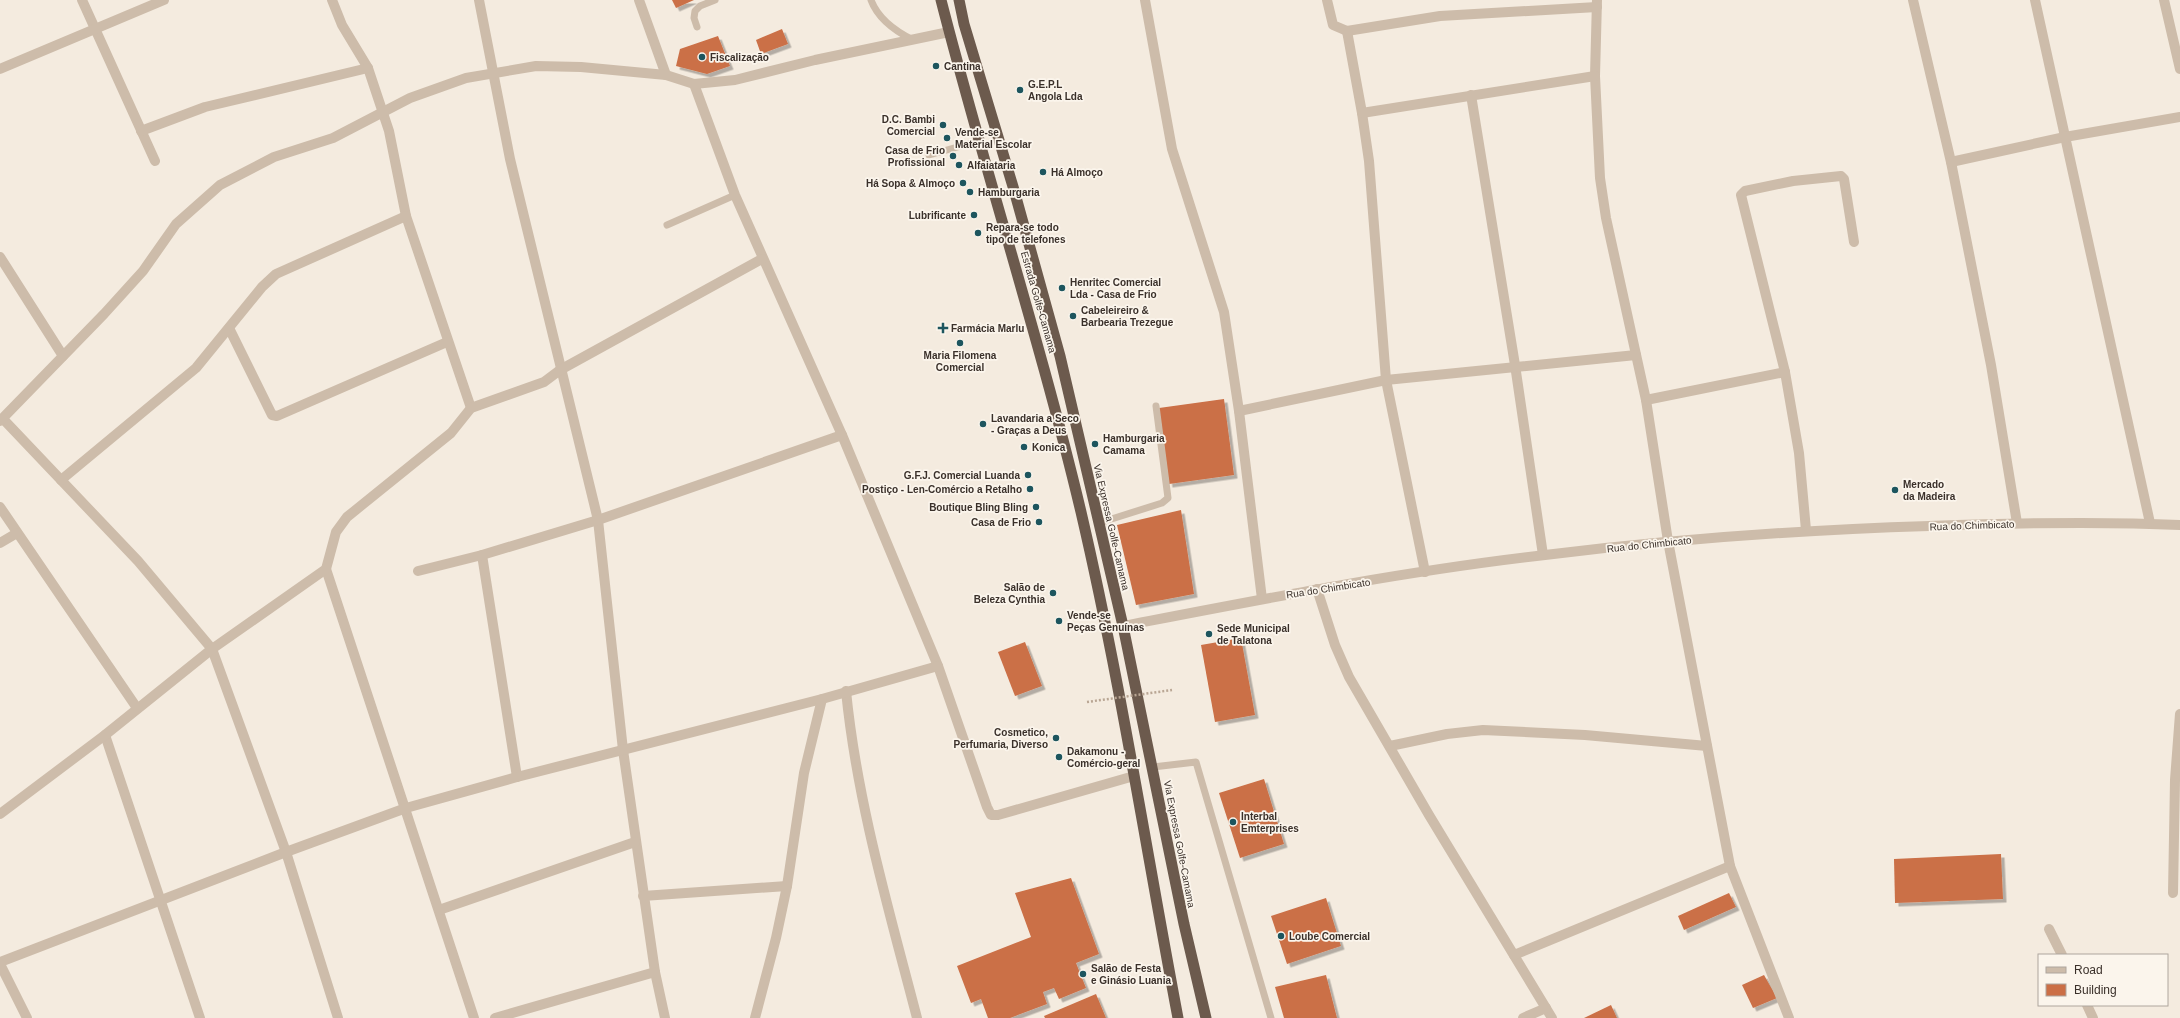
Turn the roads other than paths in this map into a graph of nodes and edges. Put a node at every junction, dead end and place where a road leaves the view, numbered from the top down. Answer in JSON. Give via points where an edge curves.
{"nodes":[{"id":1,"x":82,"y":0,"type":"edge"},
{"id":2,"x":164,"y":0,"type":"edge"},
{"id":3,"x":332,"y":0,"type":"edge"},
{"id":4,"x":479,"y":0,"type":"edge"},
{"id":5,"x":639,"y":0,"type":"edge"},
{"id":6,"x":715,"y":0,"type":"edge"},
{"id":7,"x":871,"y":0,"type":"edge"},
{"id":8,"x":941,"y":0,"type":"edge"},
{"id":9,"x":959,"y":0,"type":"edge"},
{"id":10,"x":1145,"y":0,"type":"edge"},
{"id":11,"x":1328,"y":0,"type":"edge"},
{"id":12,"x":1913,"y":0,"type":"edge"},
{"id":13,"x":2035,"y":0,"type":"edge"},
{"id":14,"x":2164,"y":0,"type":"edge"},
{"id":15,"x":1597,"y":3,"type":"edge"},
{"id":16,"x":1535,"y":4,"type":"edge"},
{"id":17,"x":697,"y":27,"type":"dead end"},
{"id":18,"x":94,"y":30,"type":"junction"},
{"id":19,"x":1347,"y":31,"type":"junction"},
{"id":20,"x":949,"y":32,"type":"junction"},
{"id":21,"x":913,"y":40,"type":"junction"},
{"id":22,"x":368,"y":68,"type":"junction"},
{"id":23,"x":0,"y":69,"type":"edge"},
{"id":24,"x":2180,"y":69,"type":"edge"},
{"id":25,"x":494,"y":73,"type":"junction"},
{"id":26,"x":666,"y":75,"type":"junction"},
{"id":27,"x":1595,"y":76,"type":"junction"},
{"id":28,"x":694,"y":84,"type":"junction"},
{"id":29,"x":1471,"y":95,"type":"junction"},
{"id":30,"x":383,"y":113,"type":"junction"},
{"id":31,"x":1362,"y":113,"type":"junction"},
{"id":32,"x":2180,"y":117,"type":"edge"},
{"id":33,"x":141,"y":131,"type":"junction"},
{"id":34,"x":2065,"y":137,"type":"junction"},
{"id":35,"x":979,"y":141,"type":"junction"},
{"id":36,"x":929,"y":154,"type":"dead end"},
{"id":37,"x":155,"y":161,"type":"dead end"},
{"id":38,"x":1951,"y":162,"type":"junction"},
{"id":39,"x":735,"y":195,"type":"junction"},
{"id":40,"x":406,"y":216,"type":"junction"},
{"id":41,"x":667,"y":225,"type":"dead end"},
{"id":42,"x":1854,"y":242,"type":"dead end"},
{"id":43,"x":762,"y":259,"type":"junction"},
{"id":44,"x":1,"y":263,"type":"edge"},
{"id":45,"x":229,"y":328,"type":"junction"},
{"id":46,"x":447,"y":342,"type":"junction"},
{"id":47,"x":1636,"y":355,"type":"junction"},
{"id":48,"x":63,"y":356,"type":"junction"},
{"id":49,"x":1515,"y":365,"type":"junction"},
{"id":50,"x":560,"y":370,"type":"junction"},
{"id":51,"x":1785,"y":372,"type":"junction"},
{"id":52,"x":1386,"y":380,"type":"junction"},
{"id":53,"x":1646,"y":400,"type":"junction"},
{"id":54,"x":1156,"y":406,"type":"dead end"},
{"id":55,"x":471,"y":408,"type":"junction"},
{"id":56,"x":1239,"y":411,"type":"junction"},
{"id":57,"x":1,"y":420,"type":"edge"},
{"id":58,"x":842,"y":435,"type":"junction"},
{"id":59,"x":60,"y":480,"type":"junction"},
{"id":60,"x":0,"y":507,"type":"edge"},
{"id":61,"x":598,"y":520,"type":"junction"},
{"id":62,"x":1099,"y":523,"type":"junction"},
{"id":63,"x":2017,"y":523,"type":"junction"},
{"id":64,"x":2150,"y":523,"type":"junction"},
{"id":65,"x":2180,"y":525,"type":"edge"},
{"id":66,"x":1806,"y":530,"type":"junction"},
{"id":67,"x":17,"y":532,"type":"junction"},
{"id":68,"x":1668,"y":541,"type":"junction"},
{"id":69,"x":0,"y":544,"type":"edge"},
{"id":70,"x":482,"y":555,"type":"junction"},
{"id":71,"x":1542,"y":555,"type":"junction"},
{"id":72,"x":326,"y":569,"type":"junction"},
{"id":73,"x":418,"y":571,"type":"dead end"},
{"id":74,"x":1425,"y":572,"type":"junction"},
{"id":75,"x":1317,"y":589,"type":"junction"},
{"id":76,"x":1262,"y":599,"type":"junction"},
{"id":77,"x":1123,"y":626,"type":"junction"},
{"id":78,"x":212,"y":649,"type":"junction"},
{"id":79,"x":938,"y":666,"type":"junction"},
{"id":80,"x":846,"y":691,"type":"junction"},
{"id":81,"x":822,"y":699,"type":"junction"},
{"id":82,"x":137,"y":708,"type":"junction"},
{"id":83,"x":2180,"y":714,"type":"edge"},
{"id":84,"x":105,"y":735,"type":"junction"},
{"id":85,"x":1390,"y":746,"type":"junction"},
{"id":86,"x":1707,"y":746,"type":"junction"},
{"id":87,"x":623,"y":750,"type":"junction"},
{"id":88,"x":1153,"y":767,"type":"junction"},
{"id":89,"x":517,"y":776,"type":"junction"},
{"id":90,"x":1134,"y":776,"type":"junction"},
{"id":91,"x":406,"y":808,"type":"junction"},
{"id":92,"x":0,"y":814,"type":"edge"},
{"id":93,"x":635,"y":842,"type":"junction"},
{"id":94,"x":286,"y":852,"type":"junction"},
{"id":95,"x":1730,"y":866,"type":"junction"},
{"id":96,"x":787,"y":886,"type":"junction"},
{"id":97,"x":2173,"y":893,"type":"dead end"},
{"id":98,"x":643,"y":896,"type":"junction"},
{"id":99,"x":162,"y":900,"type":"junction"},
{"id":100,"x":439,"y":910,"type":"junction"},
{"id":101,"x":2049,"y":929,"type":"dead end"},
{"id":102,"x":2062,"y":954,"type":"edge"},
{"id":103,"x":1514,"y":955,"type":"junction"},
{"id":104,"x":0,"y":963,"type":"edge"},
{"id":105,"x":655,"y":972,"type":"junction"},
{"id":106,"x":2087,"y":1006,"type":"edge"},
{"id":107,"x":1546,"y":1008,"type":"junction"},
{"id":108,"x":27,"y":1018,"type":"edge"},
{"id":109,"x":200,"y":1018,"type":"edge"},
{"id":110,"x":338,"y":1018,"type":"edge"},
{"id":111,"x":474,"y":1018,"type":"edge"},
{"id":112,"x":495,"y":1018,"type":"edge"},
{"id":113,"x":665,"y":1018,"type":"edge"},
{"id":114,"x":755,"y":1018,"type":"edge"},
{"id":115,"x":917,"y":1018,"type":"edge"},
{"id":116,"x":1178,"y":1018,"type":"edge"},
{"id":117,"x":1206,"y":1018,"type":"edge"},
{"id":118,"x":1271,"y":1018,"type":"edge"},
{"id":119,"x":1523,"y":1018,"type":"edge"},
{"id":120,"x":1552,"y":1018,"type":"edge"},
{"id":121,"x":1789,"y":1018,"type":"edge"},
{"id":122,"x":2093,"y":1018,"type":"edge"}],
"edges":[{"from":1,"to":18,"type":"street"},
{"from":2,"to":18,"type":"street"},
{"from":3,"to":22,"type":"street","via":[[342,25]]},
{"from":4,"to":25,"type":"street"},
{"from":5,"to":26,"type":"street"},
{"from":6,"to":17,"type":"lane","via":[[695,11]]},
{"from":7,"to":21,"type":"lane","via":[[889,26]]},
{"from":8,"to":20,"type":"highway","name":"Estrada Golfe-Camama"},
{"from":9,"to":62,"type":"highway","name":"Via Expressa Golfe-Camama","via":[[1060,356]]},
{"from":10,"to":56,"type":"street","via":[[1172,149],[1224,312]]},
{"from":11,"to":19,"type":"street","via":[[1333,25]]},
{"from":12,"to":38,"type":"street"},
{"from":13,"to":34,"type":"street"},
{"from":14,"to":24,"type":"street"},
{"from":15,"to":16,"type":"street"},
{"from":15,"to":27,"type":"street"},
{"from":16,"to":19,"type":"street"},
{"from":18,"to":23,"type":"street"},
{"from":18,"to":33,"type":"street"},
{"from":19,"to":31,"type":"street"},
{"from":20,"to":21,"type":"street"},
{"from":20,"to":35,"type":"highway","name":"Estrada Golfe-Camama"},
{"from":21,"to":28,"type":"street","via":[[735,80]]},
{"from":22,"to":30,"type":"street"},
{"from":22,"to":33,"type":"street","via":[[205,107]]},
{"from":25,"to":26,"type":"street","via":[[536,66],[580,67]]},
{"from":25,"to":30,"type":"street","via":[[437,87]]},
{"from":25,"to":50,"type":"street","via":[[510,159]]},
{"from":26,"to":28,"type":"street"},
{"from":27,"to":29,"type":"street"},
{"from":27,"to":47,"type":"street","via":[[1600,178],[1606,218]]},
{"from":28,"to":39,"type":"street"},
{"from":29,"to":31,"type":"street"},
{"from":29,"to":49,"type":"street"},
{"from":30,"to":40,"type":"street"},
{"from":30,"to":48,"type":"street","via":[[333,138],[274,158],[220,184],[176,224],[142,271]]},
{"from":31,"to":52,"type":"street"},
{"from":32,"to":34,"type":"street"},
{"from":33,"to":37,"type":"street"},
{"from":34,"to":38,"type":"street"},
{"from":34,"to":64,"type":"street"},
{"from":35,"to":36,"type":"lane"},
{"from":35,"to":90,"type":"highway","name":"Estrada Golfe-Camama","via":[[1052,396],[1093,567]]},
{"from":38,"to":63,"type":"street","via":[[1991,365]]},
{"from":39,"to":41,"type":"lane"},
{"from":39,"to":43,"type":"street"},
{"from":40,"to":45,"type":"street","via":[[276,274],[262,287]]},
{"from":40,"to":46,"type":"street"},
{"from":42,"to":51,"type":"street","via":[[1844,179],[1841,176],[1793,181],[1743,192],[1741,195]]},
{"from":43,"to":50,"type":"street"},
{"from":43,"to":58,"type":"street"},
{"from":44,"to":48,"type":"street"},
{"from":45,"to":46,"type":"street","via":[[270,412],[277,416]]},
{"from":45,"to":59,"type":"street","via":[[180,383]]},
{"from":46,"to":55,"type":"street"},
{"from":47,"to":49,"type":"street"},
{"from":47,"to":53,"type":"street"},
{"from":48,"to":57,"type":"street"},
{"from":49,"to":52,"type":"street"},
{"from":49,"to":71,"type":"street"},
{"from":50,"to":55,"type":"street","via":[[544,382]]},
{"from":50,"to":61,"type":"street"},
{"from":51,"to":53,"type":"street"},
{"from":51,"to":66,"type":"street","via":[[1799,454]]},
{"from":52,"to":56,"type":"street"},
{"from":52,"to":74,"type":"street"},
{"from":53,"to":68,"type":"street"},
{"from":54,"to":62,"type":"lane","via":[[1168,498],[1162,503]]},
{"from":55,"to":72,"type":"street","via":[[451,433],[347,518],[336,532]]},
{"from":56,"to":76,"type":"street"},
{"from":57,"to":59,"type":"street"},
{"from":58,"to":61,"type":"street"},
{"from":58,"to":79,"type":"street"},
{"from":59,"to":78,"type":"street","via":[[138,561]]},
{"from":60,"to":67,"type":"street"},
{"from":61,"to":70,"type":"street"},
{"from":61,"to":87,"type":"street"},
{"from":62,"to":77,"type":"highway","name":"Via Expressa Golfe-Camama"},
{"from":63,"to":64,"type":"street","name":"Rua do Chimbicato"},
{"from":63,"to":66,"type":"street","name":"Rua do Chimbicato"},
{"from":64,"to":65,"type":"street","name":"Rua do Chimbicato"},
{"from":66,"to":68,"type":"street","name":"Rua do Chimbicato"},
{"from":67,"to":69,"type":"street"},
{"from":67,"to":82,"type":"street"},
{"from":68,"to":71,"type":"street","name":"Rua do Chimbicato"},
{"from":68,"to":86,"type":"street"},
{"from":70,"to":73,"type":"street"},
{"from":70,"to":89,"type":"street"},
{"from":71,"to":74,"type":"street","name":"Rua do Chimbicato"},
{"from":72,"to":78,"type":"street"},
{"from":72,"to":91,"type":"street"},
{"from":74,"to":75,"type":"street","name":"Rua do Chimbicato"},
{"from":75,"to":76,"type":"street","name":"Rua do Chimbicato"},
{"from":75,"to":85,"type":"street","via":[[1335,645],[1349,677]]},
{"from":76,"to":77,"type":"street","name":"Rua do Chimbicato"},
{"from":77,"to":88,"type":"highway","name":"Via Expressa Golfe-Camama"},
{"from":78,"to":82,"type":"street"},
{"from":78,"to":94,"type":"street"},
{"from":79,"to":80,"type":"street"},
{"from":79,"to":90,"type":"street","via":[[991,815]]},
{"from":80,"to":81,"type":"street"},
{"from":80,"to":115,"type":"street","via":[[851,744],[878,868]]},
{"from":81,"to":87,"type":"street"},
{"from":81,"to":96,"type":"street","via":[[804,773]]},
{"from":82,"to":84,"type":"street"},
{"from":83,"to":97,"type":"street","via":[[2175,780]]},
{"from":84,"to":92,"type":"street"},
{"from":84,"to":99,"type":"street"},
{"from":85,"to":86,"type":"street","via":[[1447,734],[1483,730],[1585,735]]},
{"from":85,"to":103,"type":"street"},
{"from":86,"to":95,"type":"street"},
{"from":87,"to":89,"type":"street"},
{"from":87,"to":93,"type":"street"},
{"from":88,"to":117,"type":"highway","name":"Via Expressa Golfe-Camama","via":[[1184,924]]},
{"from":88,"to":118,"type":"lane","via":[[1195,761],[1197,763]]},
{"from":89,"to":91,"type":"street"},
{"from":90,"to":116,"type":"highway"},
{"from":91,"to":94,"type":"street"},
{"from":91,"to":100,"type":"street"},
{"from":93,"to":98,"type":"street"},
{"from":93,"to":100,"type":"street"},
{"from":94,"to":99,"type":"street"},
{"from":94,"to":110,"type":"street"},
{"from":95,"to":103,"type":"street"},
{"from":95,"to":121,"type":"street"},
{"from":96,"to":98,"type":"street"},
{"from":96,"to":114,"type":"street"},
{"from":98,"to":105,"type":"street"},
{"from":99,"to":104,"type":"street"},
{"from":99,"to":109,"type":"street"},
{"from":100,"to":111,"type":"street"},
{"from":101,"to":102,"type":"street"},
{"from":103,"to":107,"type":"street"},
{"from":104,"to":108,"type":"street"},
{"from":105,"to":112,"type":"street"},
{"from":105,"to":113,"type":"street"},
{"from":106,"to":122,"type":"street"},
{"from":107,"to":119,"type":"street"},
{"from":107,"to":120,"type":"street"}]}
